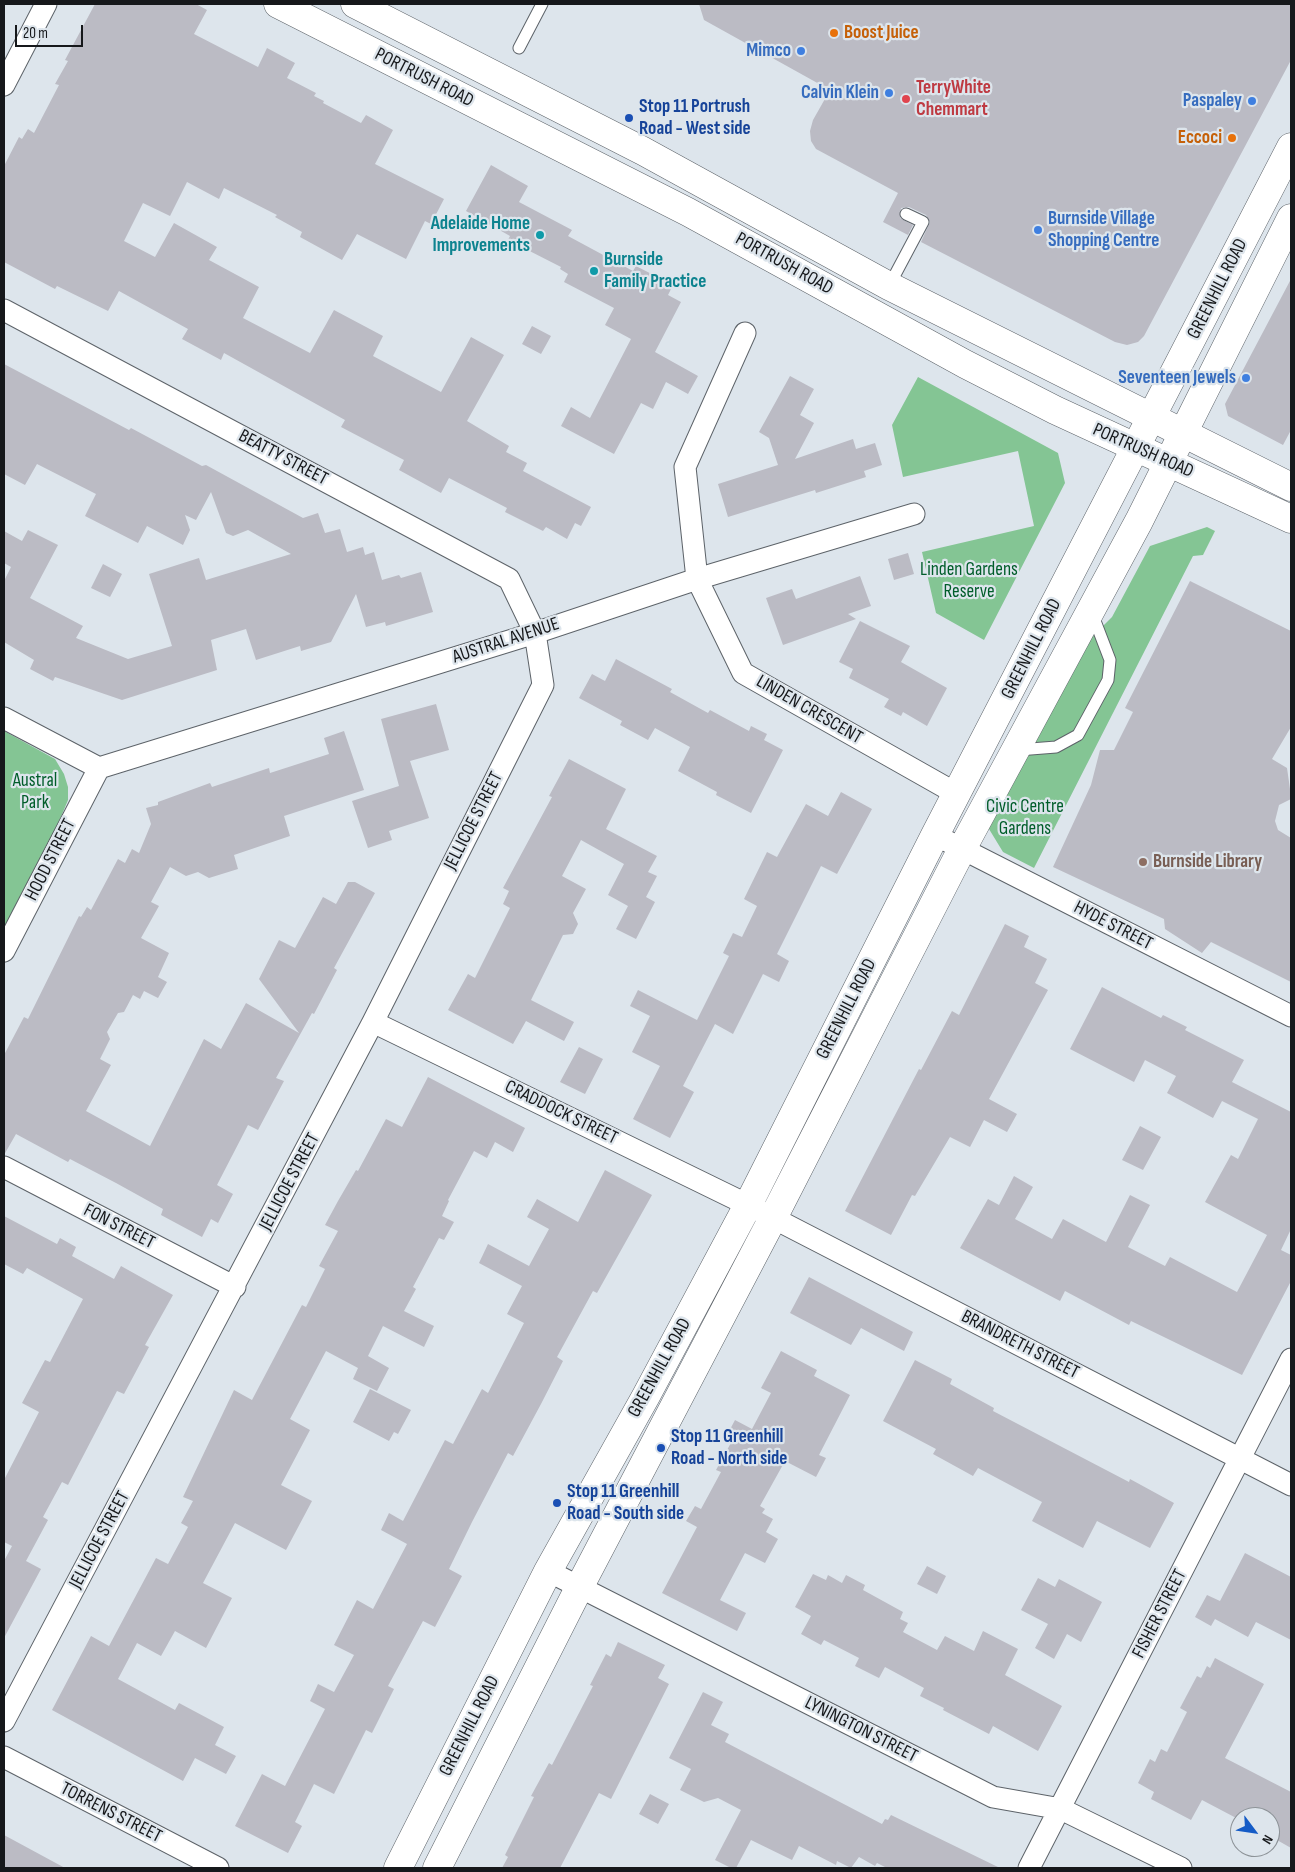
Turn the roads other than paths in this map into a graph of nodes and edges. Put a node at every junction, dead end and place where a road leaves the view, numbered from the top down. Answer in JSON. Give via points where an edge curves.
{"nodes":[{"id":1,"x":46,"y":4,"type":"edge"},
{"id":2,"x":278,"y":4,"type":"edge"},
{"id":3,"x":355,"y":4,"type":"edge"},
{"id":4,"x":542,"y":4,"type":"edge"},
{"id":5,"x":519,"y":48,"type":"dead end"},
{"id":6,"x":4,"y":85,"type":"edge"},
{"id":7,"x":1291,"y":147,"type":"edge"},
{"id":8,"x":906,"y":214,"type":"dead end"},
{"id":9,"x":1291,"y":218,"type":"edge"},
{"id":10,"x":890,"y":286,"type":"junction"},
{"id":11,"x":4,"y":310,"type":"edge"},
{"id":12,"x":745,"y":333,"type":"dead end"},
{"id":13,"x":1151,"y":418,"type":"junction"},
{"id":14,"x":1183,"y":434,"type":"junction"},
{"id":15,"x":1136,"y":448,"type":"junction"},
{"id":16,"x":1169,"y":462,"type":"junction"},
{"id":17,"x":1291,"y":487,"type":"edge"},
{"id":18,"x":914,"y":514,"type":"dead end"},
{"id":19,"x":1291,"y":519,"type":"edge"},
{"id":20,"x":697,"y":579,"type":"junction"},
{"id":21,"x":1091,"y":611,"type":"junction"},
{"id":22,"x":534,"y":633,"type":"junction"},
{"id":23,"x":4,"y":718,"type":"edge"},
{"id":24,"x":1016,"y":750,"type":"junction"},
{"id":25,"x":98,"y":768,"type":"junction"},
{"id":26,"x":957,"y":794,"type":"junction"},
{"id":27,"x":935,"y":836,"type":"junction"},
{"id":28,"x":962,"y":849,"type":"junction"},
{"id":29,"x":4,"y":951,"type":"edge"},
{"id":30,"x":1291,"y":1016,"type":"edge"},
{"id":31,"x":373,"y":1022,"type":"junction"},
{"id":32,"x":4,"y":1167,"type":"edge"},
{"id":33,"x":748,"y":1205,"type":"junction"},
{"id":34,"x":773,"y":1218,"type":"junction"},
{"id":35,"x":235,"y":1287,"type":"junction"},
{"id":36,"x":1291,"y":1359,"type":"edge"},
{"id":37,"x":1239,"y":1458,"type":"junction"},
{"id":38,"x":1291,"y":1484,"type":"edge"},
{"id":39,"x":548,"y":1571,"type":"junction"},
{"id":40,"x":580,"y":1586,"type":"junction"},
{"id":41,"x":4,"y":1721,"type":"edge"},
{"id":42,"x":4,"y":1757,"type":"edge"},
{"id":43,"x":1061,"y":1809,"type":"junction"},
{"id":44,"x":218,"y":1868,"type":"edge"},
{"id":45,"x":398,"y":1868,"type":"edge"},
{"id":46,"x":437,"y":1868,"type":"edge"},
{"id":47,"x":1029,"y":1868,"type":"edge"},
{"id":48,"x":1181,"y":1868,"type":"edge"}],
"edges":[{"from":1,"to":6,"type":"street"},
{"from":2,"to":15,"type":"main road","name":"PORTRUSH ROAD","via":[[688,212],[965,364]]},
{"from":3,"to":10,"type":"main road","name":"PORTRUSH ROAD","via":[[643,151]]},
{"from":4,"to":5,"type":"lane"},
{"from":7,"to":13,"type":"main road","name":"GREENHILL ROAD"},
{"from":8,"to":10,"type":"lane","via":[[923,222]]},
{"from":9,"to":14,"type":"main road","name":"GREENHILL ROAD"},
{"from":10,"to":13,"type":"main road","name":"PORTRUSH ROAD"},
{"from":11,"to":22,"type":"street","name":"BEATTY STREET","via":[[509,579]]},
{"from":12,"to":20,"type":"street","name":"LINDEN CRESCENT","via":[[685,467]]},
{"from":13,"to":14,"type":"main road","name":"PORTRUSH ROAD"},
{"from":13,"to":15,"type":"main road","name":"GREENHILL ROAD"},
{"from":14,"to":16,"type":"main road","name":"GREENHILL ROAD"},
{"from":14,"to":17,"type":"main road","name":"PORTRUSH ROAD"},
{"from":15,"to":16,"type":"main road","name":"PORTRUSH ROAD"},
{"from":15,"to":26,"type":"main road","name":"GREENHILL ROAD"},
{"from":16,"to":19,"type":"main road","name":"PORTRUSH ROAD"},
{"from":16,"to":21,"type":"main road","name":"GREENHILL ROAD"},
{"from":18,"to":20,"type":"street","name":"AUSTRAL AVENUE"},
{"from":20,"to":22,"type":"street","name":"AUSTRAL AVENUE"},
{"from":20,"to":26,"type":"street","name":"LINDEN CRESCENT","via":[[743,673]]},
{"from":21,"to":24,"type":"main road","name":"GREENHILL ROAD"},
{"from":21,"to":24,"type":"lane","via":[[1110,660],[1108,680],[1078,735],[1056,748]]},
{"from":22,"to":25,"type":"street","name":"AUSTRAL AVENUE"},
{"from":22,"to":31,"type":"street","name":"JELLICOE STREET","via":[[543,684]]},
{"from":23,"to":25,"type":"street"},
{"from":24,"to":28,"type":"main road","name":"GREENHILL ROAD"},
{"from":25,"to":29,"type":"street","name":"HOOD STREET"},
{"from":26,"to":27,"type":"main road","name":"GREENHILL ROAD"},
{"from":27,"to":28,"type":"street","name":"HYDE STREET"},
{"from":27,"to":33,"type":"main road","name":"GREENHILL ROAD"},
{"from":28,"to":30,"type":"street","name":"HYDE STREET"},
{"from":28,"to":34,"type":"main road","name":"GREENHILL ROAD"},
{"from":31,"to":33,"type":"street","name":"CRADDOCK STREET"},
{"from":31,"to":35,"type":"street","name":"JELLICOE STREET"},
{"from":32,"to":35,"type":"street","name":"FON STREET"},
{"from":33,"to":34,"type":"street","name":"BRANDRETH STREET"},
{"from":33,"to":39,"type":"main road","name":"GREENHILL ROAD"},
{"from":34,"to":37,"type":"street","name":"BRANDRETH STREET"},
{"from":34,"to":40,"type":"main road","name":"GREENHILL ROAD"},
{"from":35,"to":41,"type":"street","name":"JELLICOE STREET"},
{"from":36,"to":37,"type":"street","name":"FISHER STREET"},
{"from":37,"to":38,"type":"street","name":"BRANDRETH STREET"},
{"from":37,"to":43,"type":"street","name":"FISHER STREET"},
{"from":39,"to":40,"type":"street","name":"LYNINGTON STREET"},
{"from":39,"to":45,"type":"main road","name":"GREENHILL ROAD"},
{"from":40,"to":43,"type":"street","name":"LYNINGTON STREET","via":[[993,1797]]},
{"from":40,"to":46,"type":"main road","name":"GREENHILL ROAD"},
{"from":42,"to":44,"type":"street","name":"TORRENS STREET"},
{"from":43,"to":47,"type":"street","name":"FISHER STREET"},
{"from":43,"to":48,"type":"street","name":"LYNINGTON STREET"}]}
